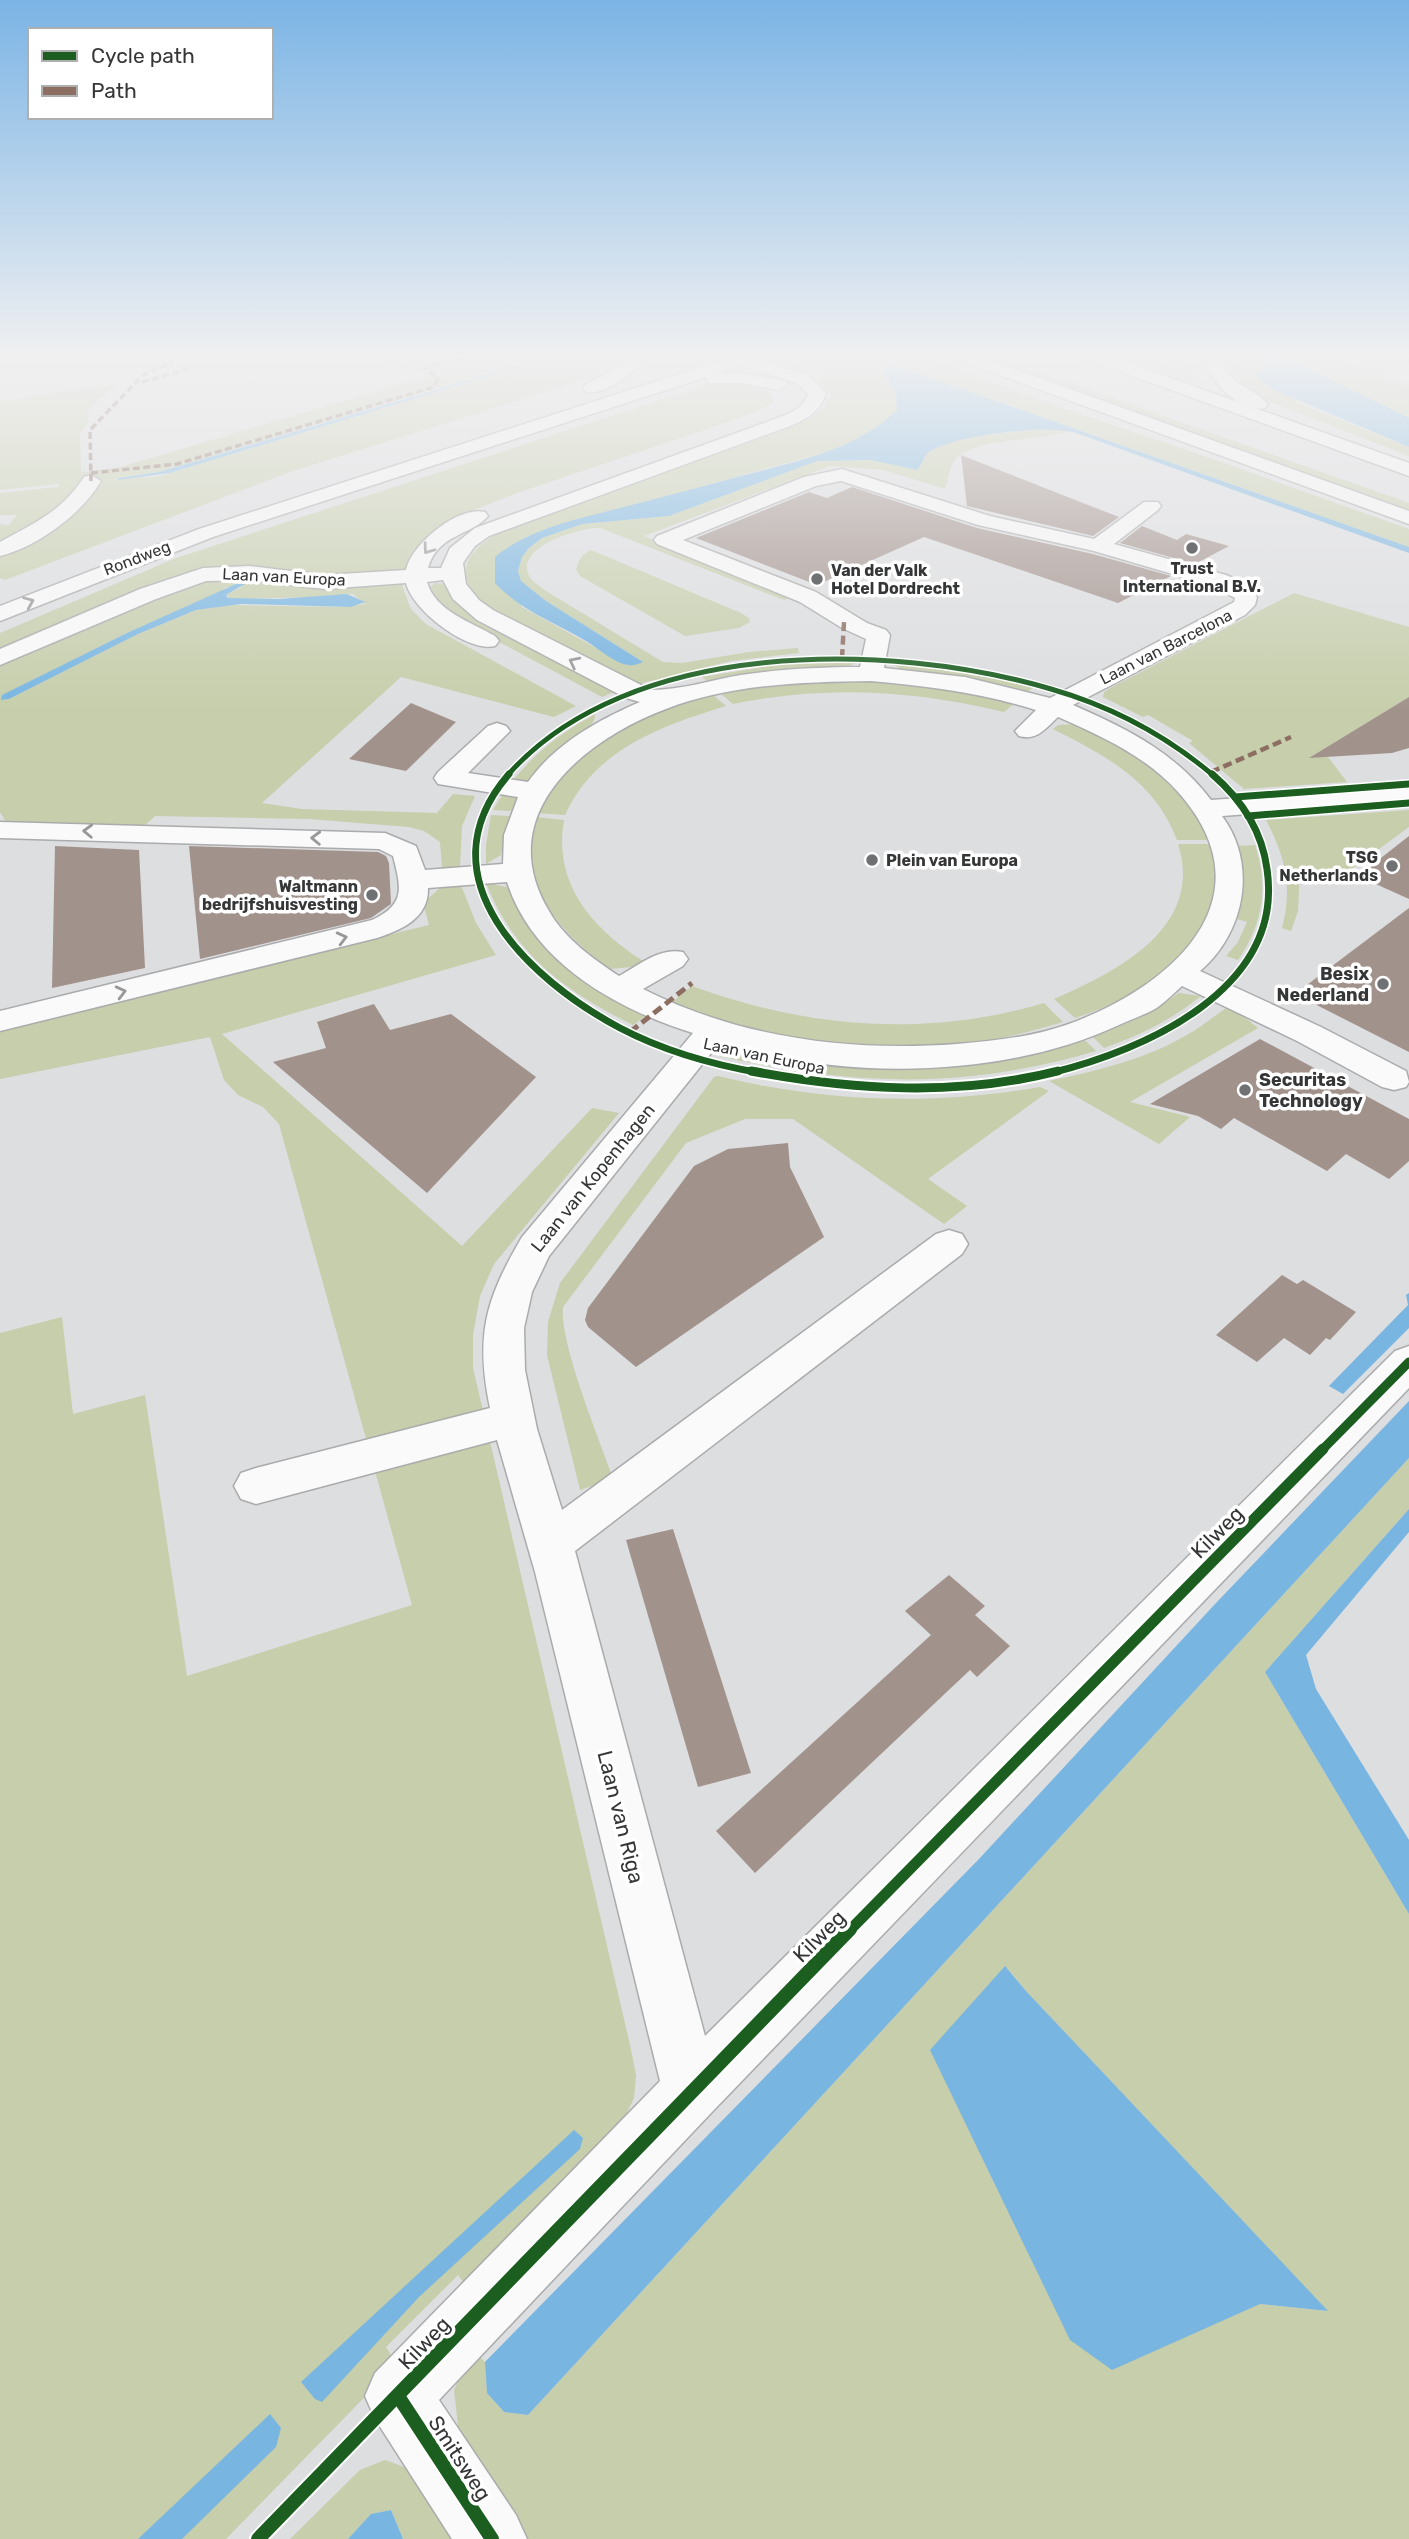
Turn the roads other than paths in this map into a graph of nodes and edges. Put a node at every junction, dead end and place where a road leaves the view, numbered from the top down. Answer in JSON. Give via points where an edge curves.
{"nodes":[{"id":1,"x":390,"y":473,"type":"edge"},
{"id":2,"x":601,"y":473,"type":"edge"},
{"id":3,"x":640,"y":473,"type":"edge"},
{"id":4,"x":1286,"y":473,"type":"edge"},
{"id":5,"x":325,"y":475,"type":"dead end"},
{"id":6,"x":92,"y":481,"type":"dead end"},
{"id":7,"x":1151,"y":506,"type":"dead end"},
{"id":8,"x":1409,"y":518,"type":"edge"},
{"id":9,"x":1098,"y":546,"type":"junction"},
{"id":10,"x":111,"y":548,"type":"dead end"},
{"id":11,"x":0,"y":550,"type":"edge"},
{"id":12,"x":451,"y":574,"type":"junction"},
{"id":13,"x":416,"y":577,"type":"junction"},
{"id":14,"x":0,"y":614,"type":"edge"},
{"id":15,"x":0,"y":658,"type":"edge"},
{"id":16,"x":519,"y":659,"type":"dead end"},
{"id":17,"x":871,"y":674,"type":"junction"},
{"id":18,"x":579,"y":692,"type":"dead end"},
{"id":19,"x":681,"y":696,"type":"junction"},
{"id":20,"x":1054,"y":707,"type":"junction"},
{"id":21,"x":496,"y":731,"type":"dead end"},
{"id":22,"x":1028,"y":731,"type":"dead end"},
{"id":23,"x":598,"y":732,"type":"junction"},
{"id":24,"x":535,"y":791,"type":"junction"},
{"id":25,"x":1409,"y":794,"type":"edge"},
{"id":26,"x":1205,"y":809,"type":"junction"},
{"id":27,"x":0,"y":830,"type":"edge"},
{"id":28,"x":518,"y":872,"type":"junction"},
{"id":29,"x":412,"y":880,"type":"junction"},
{"id":30,"x":672,"y":959,"type":"dead end"},
{"id":31,"x":1182,"y":974,"type":"junction"},
{"id":32,"x":618,"y":990,"type":"junction"},
{"id":33,"x":0,"y":1021,"type":"edge"},
{"id":34,"x":712,"y":1031,"type":"junction"},
{"id":35,"x":1394,"y":1079,"type":"dead end"},
{"id":36,"x":949,"y":1244,"type":"dead end"},
{"id":37,"x":1409,"y":1362,"type":"edge"},
{"id":38,"x":514,"y":1419,"type":"junction"},
{"id":39,"x":256,"y":1486,"type":"dead end"},
{"id":40,"x":550,"y":1544,"type":"junction"},
{"id":41,"x":691,"y":2091,"type":"junction"},
{"id":42,"x":398,"y":2396,"type":"joint"},
{"id":43,"x":492,"y":2539,"type":"edge"}],
"edges":[{"from":14,"to":1,"type":"main road","name":"Rondweg","one_way":true,"via":[[206,533]]},
{"from":2,"to":13,"type":"main road","one_way":true,"via":[[455,526],[425,550]]},
{"from":3,"to":12,"type":"main road","via":[[482,532],[458,552]]},
{"from":4,"to":8,"type":"main road"},
{"from":5,"to":10,"type":"main road","name":"Rondweg"},
{"from":6,"to":11,"type":"main road","via":[[83,498],[66,513]]},
{"from":7,"to":9,"type":"main road"},
{"from":9,"to":17,"type":"main road","via":[[985,521],[837,475],[811,481],[664,540],[816,601],[850,625],[878,635]]},
{"from":9,"to":20,"type":"main road","name":"Laan van Barcelona","via":[[1226,583],[1239,589],[1245,601],[1237,610]]},
{"from":12,"to":13,"type":"main road","name":"Laan van Europa"},
{"from":19,"to":12,"type":"main road","name":"Laan van Europa","one_way":true,"via":[[657,698],[635,693],[497,622],[465,600],[454,587]]},
{"from":13,"to":15,"type":"main road","name":"Laan van Europa","via":[[324,582],[248,573],[202,575],[156,590]]},
{"from":13,"to":16,"type":"main road","via":[[430,606]]},
{"from":17,"to":19,"type":"main road","name":"Laan van Europa","via":[[769,678]]},
{"from":17,"to":20,"type":"main road","name":"Laan van Europa","via":[[958,683]]},
{"from":18,"to":23,"type":"main road","via":[[606,712],[606,722]]},
{"from":19,"to":23,"type":"main road","name":"Laan van Europa"},
{"from":20,"to":22,"type":"main road"},
{"from":20,"to":26,"type":"main road","name":"Laan van Europa","via":[[1141,750],[1177,777]]},
{"from":21,"to":24,"type":"main road","via":[[447,778]]},
{"from":23,"to":24,"type":"main road","name":"Laan van Europa","via":[[561,761]]},
{"from":24,"to":28,"type":"main road","name":"Laan van Europa","via":[[519,827]]},
{"from":25,"to":26,"type":"main road"},
{"from":26,"to":31,"type":"main road","name":"Laan van Europa","via":[[1227,857],[1229,892],[1212,938]]},
{"from":29,"to":27,"type":"main road","one_way":true,"via":[[407,852],[376,840]]},
{"from":28,"to":29,"type":"main road"},
{"from":28,"to":32,"type":"main road","name":"Laan van Europa","via":[[531,908],[554,939]]},
{"from":33,"to":29,"type":"main road","one_way":true,"via":[[381,927],[411,908]]},
{"from":30,"to":32,"type":"main road"},
{"from":31,"to":34,"type":"main road","name":"Laan van Europa","via":[[1131,1008],[1079,1030],[961,1055],[837,1055]]},
{"from":31,"to":35,"type":"main road"},
{"from":32,"to":34,"type":"main road","name":"Laan van Europa"},
{"from":34,"to":38,"type":"main road","name":"Laan van Kopenhagen","via":[[535,1247],[516,1280],[505,1310],[503,1341]]},
{"from":36,"to":40,"type":"main road"},
{"from":37,"to":41,"type":"main road","name":"Kilweg"},
{"from":38,"to":39,"type":"main road"},
{"from":38,"to":40,"type":"main road","name":"Laan van Kopenhagen"},
{"from":40,"to":41,"type":"main road","name":"Laan van Riga"},
{"from":41,"to":42,"type":"main road","name":"Kilweg"},
{"from":42,"to":43,"type":"main road","name":"Smitsweg"}]}
